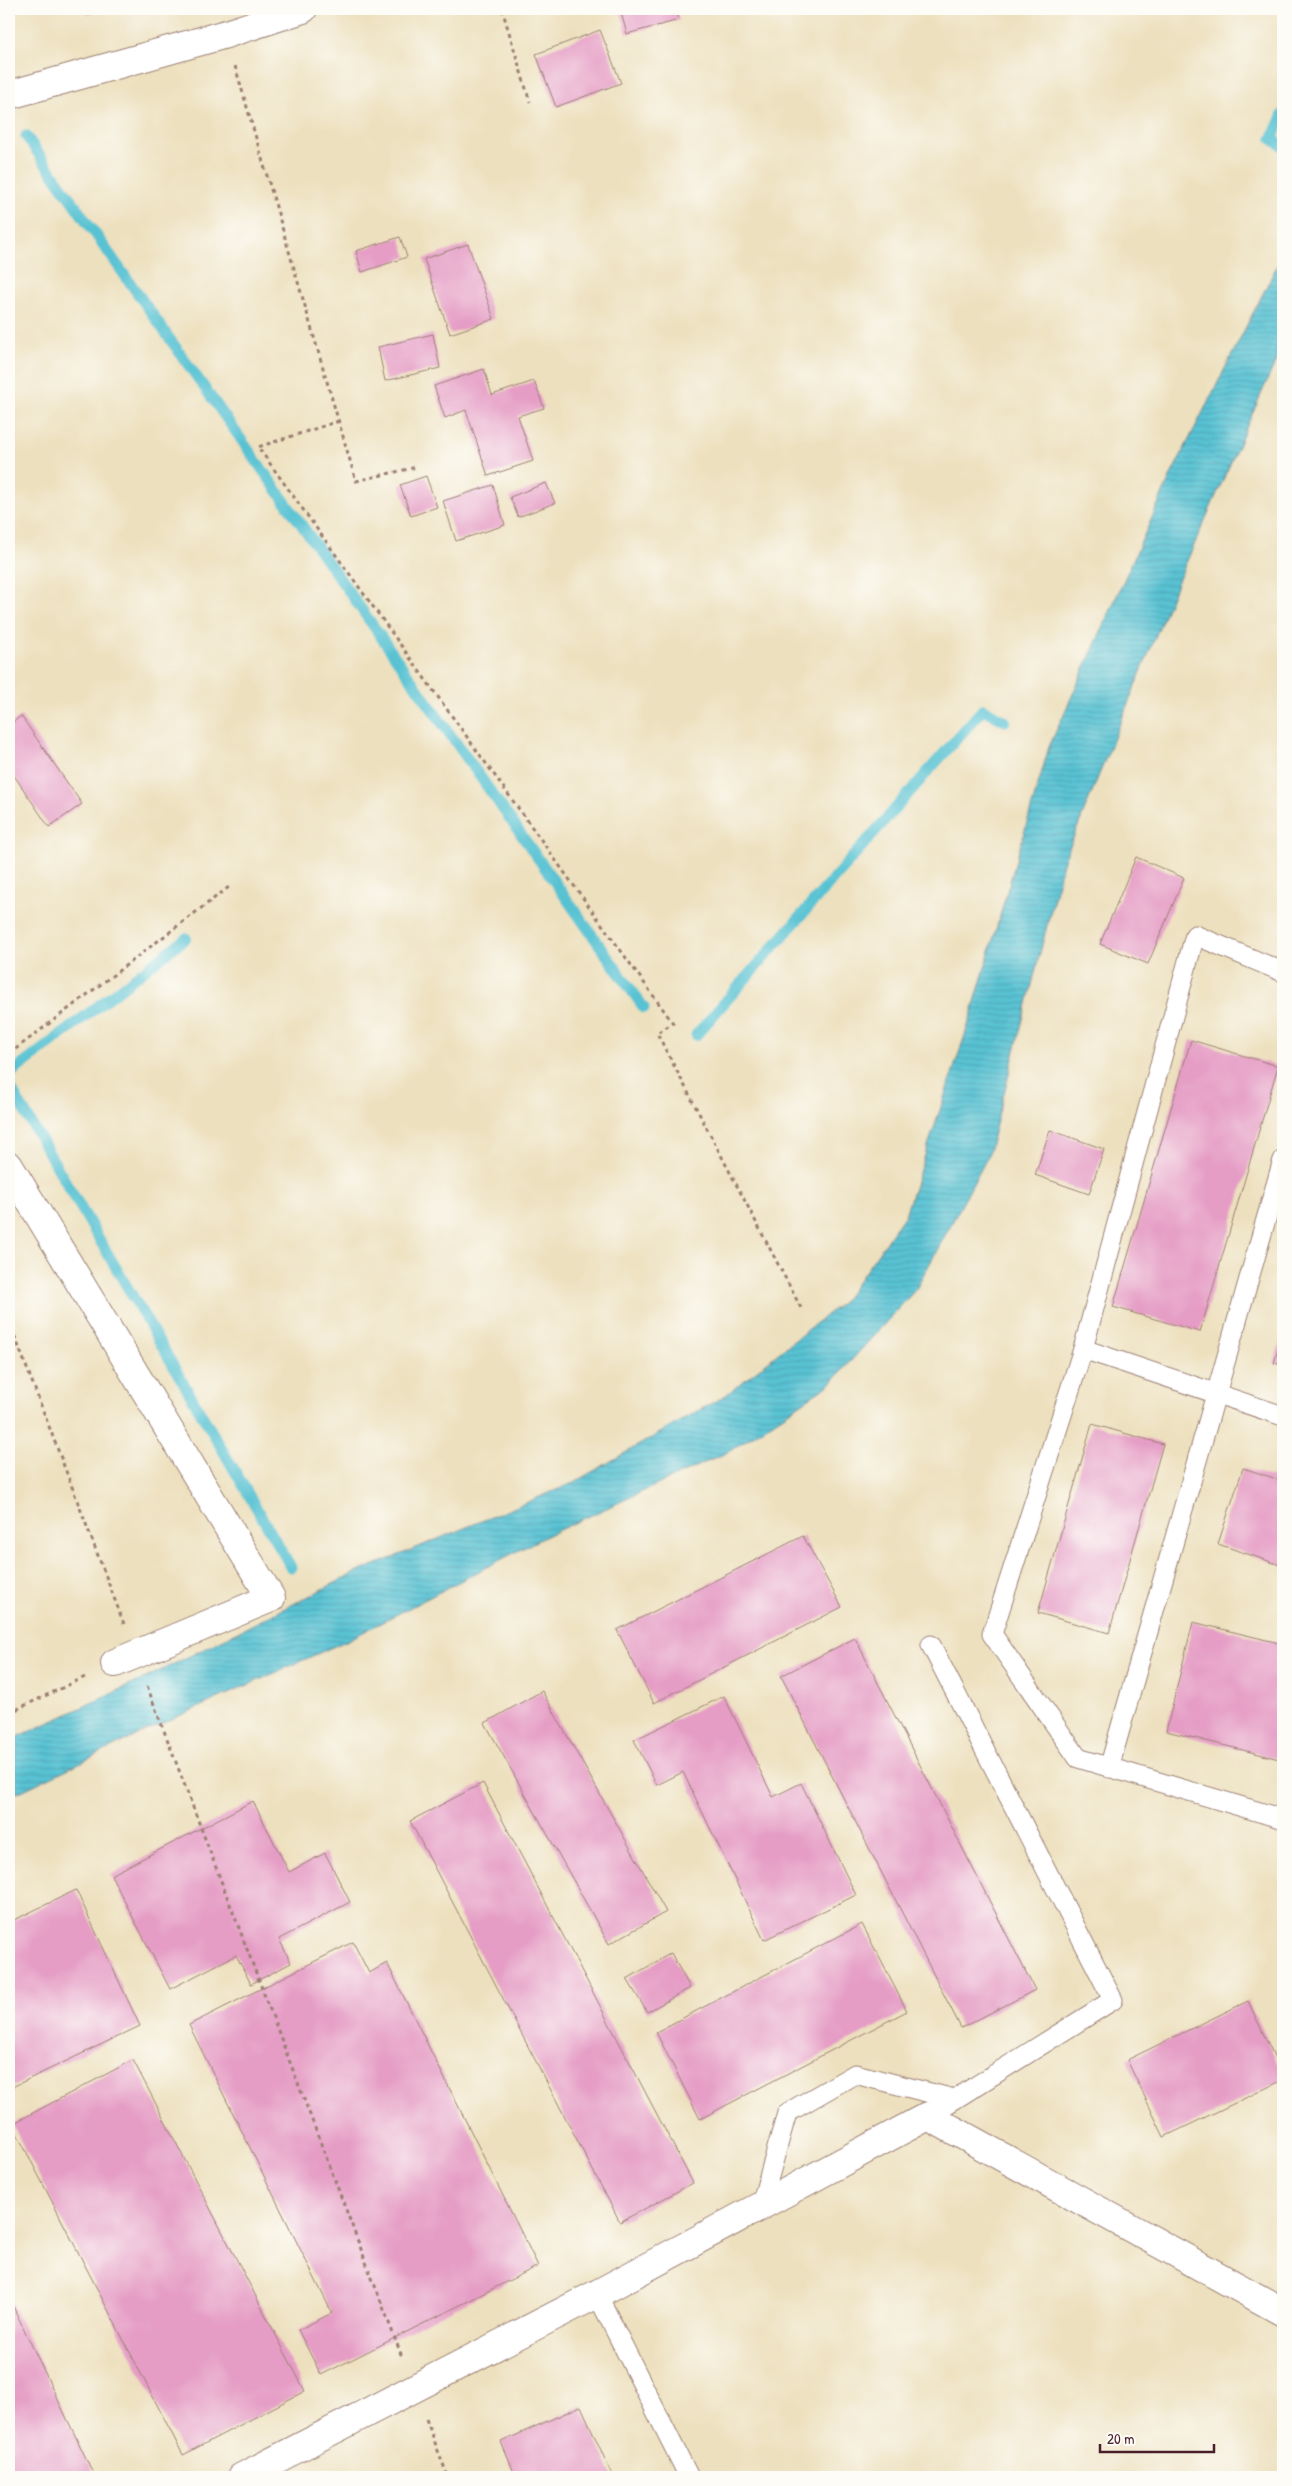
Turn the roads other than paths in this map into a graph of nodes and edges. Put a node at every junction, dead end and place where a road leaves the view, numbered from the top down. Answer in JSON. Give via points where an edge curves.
{"nodes":[{"id":1,"x":303,"y":9,"type":"edge"},
{"id":2,"x":9,"y":95,"type":"edge"},
{"id":3,"x":1283,"y":972,"type":"edge"},
{"id":4,"x":1283,"y":1160,"type":"edge"},
{"id":5,"x":9,"y":1166,"type":"edge"},
{"id":6,"x":1084,"y":1349,"type":"junction"},
{"id":7,"x":1216,"y":1393,"type":"junction"},
{"id":8,"x":1283,"y":1416,"type":"edge"},
{"id":9,"x":931,"y":1645,"type":"dead end"},
{"id":10,"x":115,"y":1663,"type":"road end"},
{"id":11,"x":1109,"y":1768,"type":"junction"},
{"id":12,"x":1283,"y":1819,"type":"edge"},
{"id":13,"x":954,"y":2099,"type":"junction"},
{"id":14,"x":928,"y":2116,"type":"junction"},
{"id":15,"x":761,"y":2205,"type":"junction"},
{"id":16,"x":597,"y":2294,"type":"junction"},
{"id":17,"x":1283,"y":2312,"type":"edge"},
{"id":18,"x":242,"y":2477,"type":"edge"},
{"id":19,"x":689,"y":2477,"type":"edge"}],
"edges":[{"from":1,"to":2,"type":"street"},
{"from":3,"to":6,"type":"lane","via":[[1195,935]]},
{"from":4,"to":7,"type":"lane"},
{"from":5,"to":10,"type":"street","via":[[271,1598]]},
{"from":6,"to":7,"type":"lane"},
{"from":6,"to":11,"type":"lane","via":[[992,1634],[1078,1758]]},
{"from":7,"to":8,"type":"lane"},
{"from":7,"to":11,"type":"lane"},
{"from":9,"to":13,"type":"lane","via":[[1113,2000]]},
{"from":11,"to":12,"type":"lane"},
{"from":13,"to":14,"type":"lane"},
{"from":13,"to":15,"type":"lane","via":[[854,2074],[787,2113]]},
{"from":14,"to":15,"type":"street"},
{"from":14,"to":17,"type":"street"},
{"from":15,"to":16,"type":"street"},
{"from":16,"to":18,"type":"street"},
{"from":16,"to":19,"type":"lane"}]}
